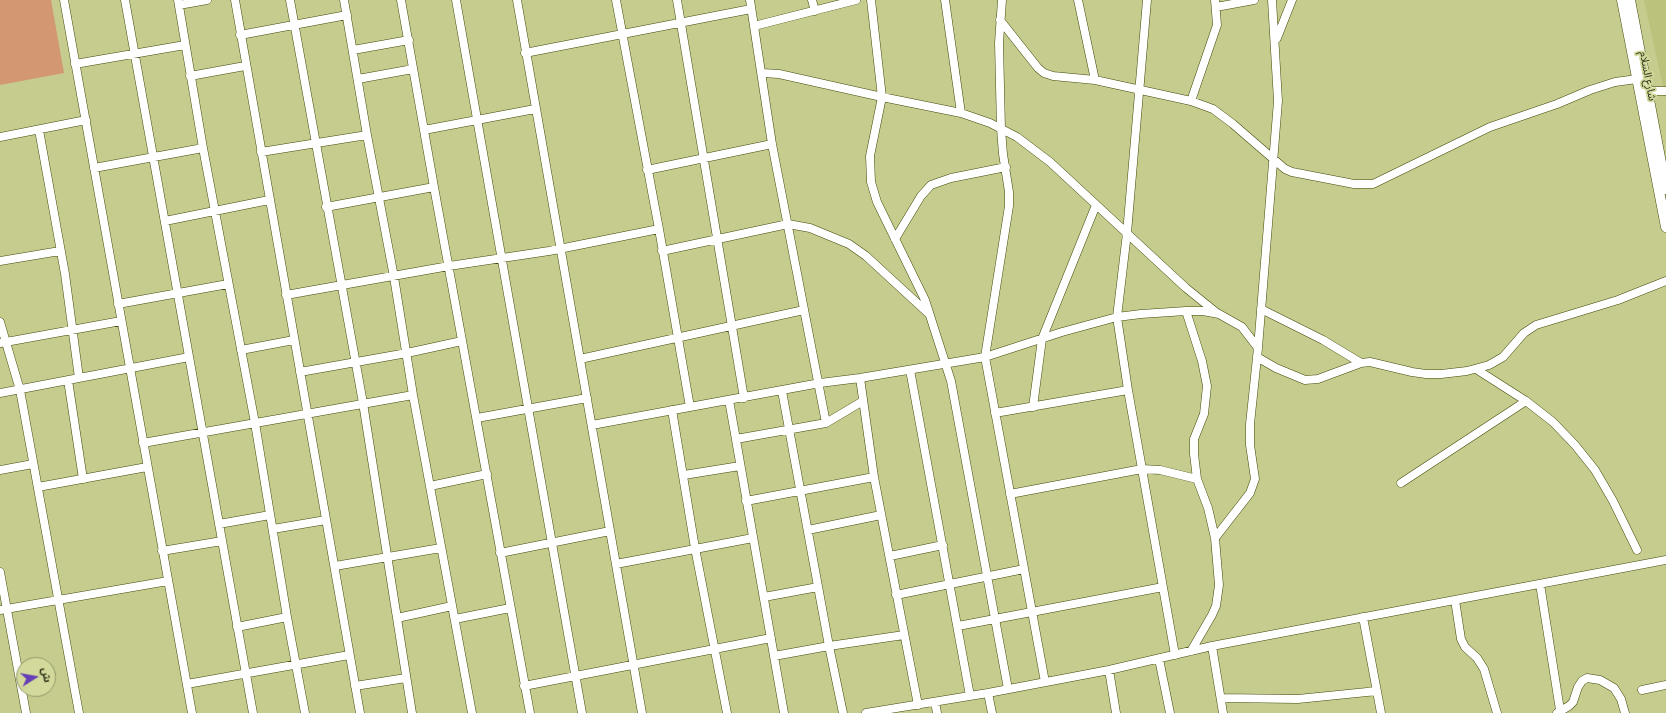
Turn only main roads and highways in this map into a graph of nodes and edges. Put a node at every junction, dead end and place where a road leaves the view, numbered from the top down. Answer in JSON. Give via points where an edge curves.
{"nodes":[{"id":1,"x":1622,"y":0,"type":"edge"},
{"id":2,"x":1630,"y":0,"type":"edge"},
{"id":3,"x":1666,"y":189,"type":"edge"},
{"id":4,"x":1666,"y":227,"type":"edge"}],
"edges":[{"from":1,"to":4,"type":"main road","name":"شارع السلام"},
{"from":2,"to":3,"type":"main road","name":"شارع السلام"}]}
